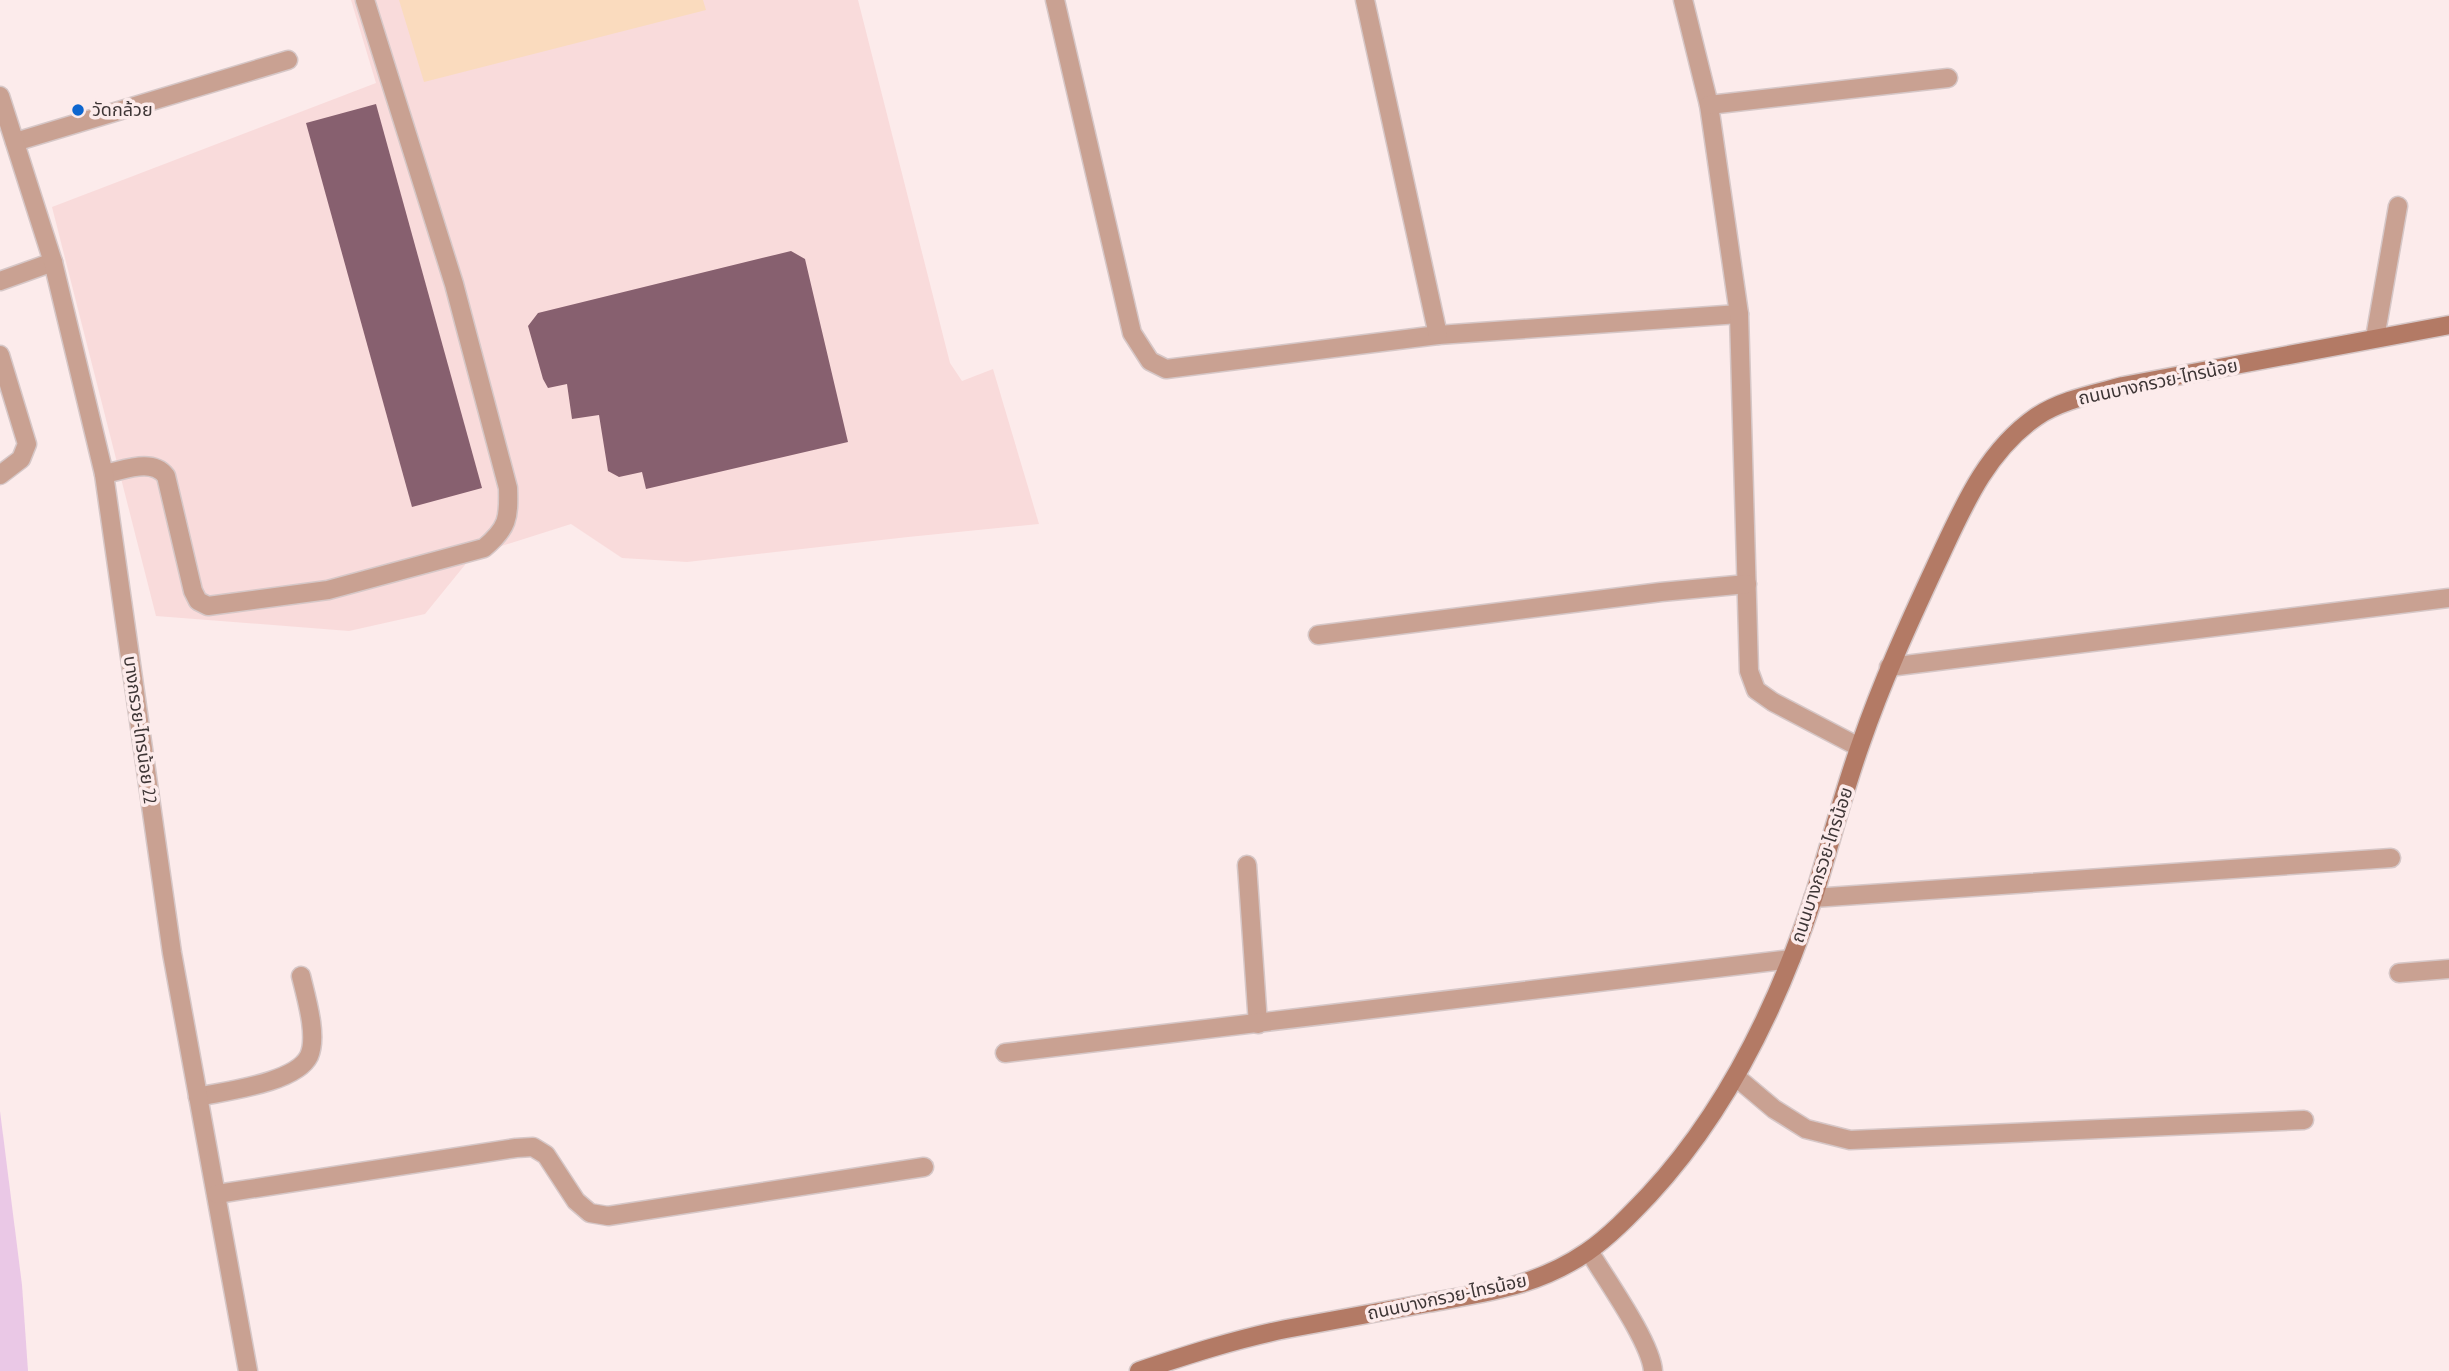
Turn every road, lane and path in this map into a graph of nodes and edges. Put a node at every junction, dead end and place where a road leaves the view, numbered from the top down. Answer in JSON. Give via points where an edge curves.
{"nodes":[{"id":1,"x":365,"y":0,"type":"edge"},
{"id":2,"x":1055,"y":0,"type":"edge"},
{"id":3,"x":1365,"y":0,"type":"edge"},
{"id":4,"x":1683,"y":0,"type":"edge"},
{"id":5,"x":288,"y":60,"type":"dead end"},
{"id":6,"x":1948,"y":78,"type":"dead end"},
{"id":7,"x":0,"y":96,"type":"edge"},
{"id":8,"x":1709,"y":105,"type":"junction"},
{"id":9,"x":15,"y":142,"type":"junction"},
{"id":10,"x":2398,"y":206,"type":"dead end"},
{"id":11,"x":53,"y":262,"type":"junction"},
{"id":12,"x":0,"y":281,"type":"edge"},
{"id":13,"x":1739,"y":314,"type":"junction"},
{"id":14,"x":2449,"y":325,"type":"edge"},
{"id":15,"x":1437,"y":335,"type":"junction"},
{"id":16,"x":2375,"y":338,"type":"junction"},
{"id":17,"x":0,"y":355,"type":"edge"},
{"id":18,"x":104,"y":474,"type":"junction"},
{"id":19,"x":0,"y":475,"type":"edge"},
{"id":20,"x":1747,"y":584,"type":"junction"},
{"id":21,"x":2449,"y":598,"type":"edge"},
{"id":22,"x":1318,"y":635,"type":"dead end"},
{"id":23,"x":1889,"y":667,"type":"junction"},
{"id":24,"x":1859,"y":747,"type":"junction"},
{"id":25,"x":2391,"y":858,"type":"dead end"},
{"id":26,"x":1247,"y":866,"type":"dead end"},
{"id":27,"x":1813,"y":898,"type":"junction"},
{"id":28,"x":1791,"y":959,"type":"junction"},
{"id":29,"x":2449,"y":970,"type":"edge"},
{"id":30,"x":2399,"y":973,"type":"dead end"},
{"id":31,"x":301,"y":976,"type":"dead end"},
{"id":32,"x":1258,"y":1024,"type":"junction"},
{"id":33,"x":1004,"y":1053,"type":"dead end"},
{"id":34,"x":1736,"y":1077,"type":"junction"},
{"id":35,"x":198,"y":1097,"type":"junction"},
{"id":36,"x":2304,"y":1120,"type":"dead end"},
{"id":37,"x":925,"y":1167,"type":"dead end"},
{"id":38,"x":217,"y":1194,"type":"junction"},
{"id":39,"x":1588,"y":1251,"type":"junction"},
{"id":40,"x":248,"y":1371,"type":"edge"},
{"id":41,"x":1139,"y":1371,"type":"edge"},
{"id":42,"x":1654,"y":1371,"type":"edge"}],
"edges":[{"from":1,"to":18,"type":"street","via":[[454,284],[508,488],[509,515],[501,534],[484,548],[328,590],[208,606],[198,601],[193,591],[166,476],[160,468],[150,465]]},
{"from":2,"to":15,"type":"street","via":[[1132,332],[1150,361],[1166,369]]},
{"from":3,"to":15,"type":"street"},
{"from":4,"to":8,"type":"street"},
{"from":5,"to":9,"type":"street"},
{"from":6,"to":8,"type":"street"},
{"from":7,"to":9,"type":"street","name":"บางกรวย-ไทรน้อย 22"},
{"from":8,"to":13,"type":"street"},
{"from":9,"to":11,"type":"street","name":"บางกรวย-ไทรน้อย 22"},
{"from":10,"to":16,"type":"street"},
{"from":11,"to":12,"type":"street"},
{"from":11,"to":18,"type":"street","name":"บางกรวย-ไทรน้อย 22"},
{"from":13,"to":15,"type":"street"},
{"from":13,"to":20,"type":"street"},
{"from":14,"to":16,"type":"main road","name":"ถนนบางกรวย-ไทรน้อย"},
{"from":16,"to":23,"type":"main road","name":"ถนนบางกรวย-ไทรน้อย","via":[[2123,387],[2074,399],[2037,416],[2000,449],[1975,483]]},
{"from":17,"to":19,"type":"street","via":[[27,444],[21,459]]},
{"from":18,"to":35,"type":"street","name":"บางกรวย-ไทรน้อย 22","via":[[172,953]]},
{"from":20,"to":22,"type":"street"},
{"from":20,"to":24,"type":"street","via":[[1749,671],[1756,690]]},
{"from":21,"to":23,"type":"street"},
{"from":23,"to":24,"type":"main road","name":"ถนนบางกรวย-ไทรน้อย"},
{"from":24,"to":27,"type":"main road","name":"ถนนบางกรวย-ไทรน้อย"},
{"from":25,"to":27,"type":"street"},
{"from":26,"to":32,"type":"street"},
{"from":27,"to":28,"type":"main road","name":"ถนนบางกรวย-ไทรน้อย"},
{"from":28,"to":32,"type":"street"},
{"from":28,"to":34,"type":"main road","name":"ถนนบางกรวย-ไทรน้อย"},
{"from":29,"to":30,"type":"street"},
{"from":31,"to":35,"type":"street","via":[[312,1027],[309,1057],[291,1073],[266,1083]]},
{"from":32,"to":33,"type":"street"},
{"from":34,"to":36,"type":"street","via":[[1806,1129],[1850,1140]]},
{"from":34,"to":39,"type":"main road","name":"ถนนบางกรวย-ไทรน้อย","via":[[1670,1172],[1627,1219]]},
{"from":35,"to":38,"type":"street","name":"บางกรวย-ไทรน้อย 22"},
{"from":37,"to":38,"type":"street","via":[[608,1216],[590,1213],[576,1201],[546,1155],[533,1147]]},
{"from":38,"to":40,"type":"street","name":"บางกรวย-ไทรน้อย 22"},
{"from":39,"to":41,"type":"main road","name":"ถนนบางกรวย-ไทรน้อย","via":[[1547,1276],[1507,1289],[1280,1330]]},
{"from":39,"to":42,"type":"street","via":[[1639,1334]]}]}
